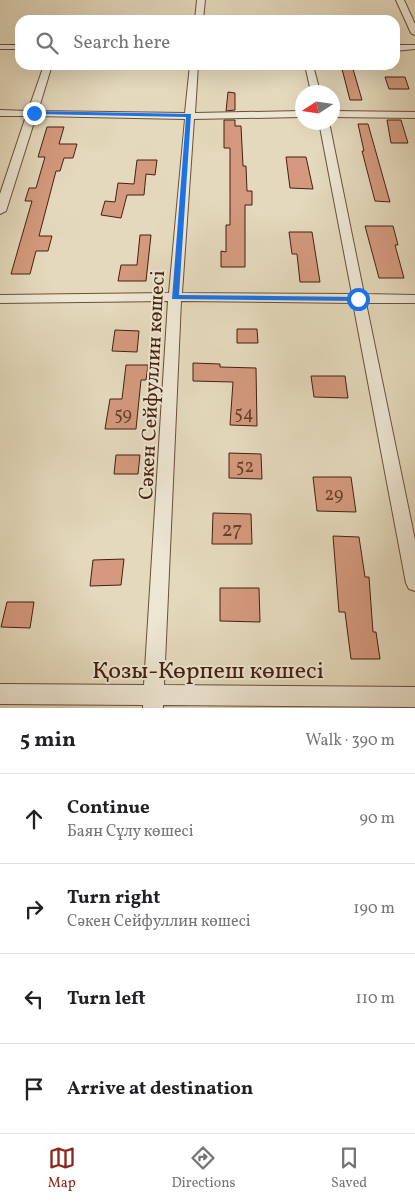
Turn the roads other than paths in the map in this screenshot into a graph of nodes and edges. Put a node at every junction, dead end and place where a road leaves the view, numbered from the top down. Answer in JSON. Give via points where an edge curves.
{"nodes":[{"id":1,"x":201,"y":0,"type":"edge"},
{"id":2,"x":400,"y":0,"type":"edge"},
{"id":3,"x":200,"y":15,"type":"edge"},
{"id":4,"x":415,"y":33,"type":"edge"},
{"id":5,"x":0,"y":47,"type":"edge"},
{"id":6,"x":15,"y":47,"type":"edge"},
{"id":7,"x":415,"y":47,"type":"edge"},
{"id":8,"x":400,"y":48,"type":"edge"},
{"id":9,"x":47,"y":70,"type":"edge"},
{"id":10,"x":194,"y":70,"type":"edge"},
{"id":11,"x":310,"y":70,"type":"edge"},
{"id":12,"x":314,"y":85,"type":"edge"},
{"id":13,"x":0,"y":113,"type":"edge"},
{"id":14,"x":34,"y":113,"type":"junction"},
{"id":15,"x":295,"y":114,"type":"edge"},
{"id":16,"x":340,"y":114,"type":"edge"},
{"id":17,"x":189,"y":116,"type":"junction"},
{"id":18,"x":415,"y":116,"type":"edge"},
{"id":19,"x":326,"y":130,"type":"edge"},
{"id":20,"x":0,"y":211,"type":"edge"},
{"id":21,"x":175,"y":297,"type":"junction"},
{"id":22,"x":0,"y":298,"type":"edge"},
{"id":23,"x":358,"y":299,"type":"junction"},
{"id":24,"x":415,"y":299,"type":"edge"},
{"id":25,"x":415,"y":583,"type":"edge"},
{"id":26,"x":0,"y":694,"type":"edge"},
{"id":27,"x":415,"y":697,"type":"edge"},
{"id":28,"x":153,"y":701,"type":"edge"}],
"edges":[{"from":1,"to":3,"type":"street"},
{"from":2,"to":4,"type":"street"},
{"from":5,"to":6,"type":"street"},
{"from":7,"to":8,"type":"street"},
{"from":9,"to":14,"type":"street"},
{"from":10,"to":17,"type":"street","name":"Сәкен Сейфуллин көшесі"},
{"from":11,"to":12,"type":"street"},
{"from":13,"to":14,"type":"street"},
{"from":14,"to":17,"type":"street"},
{"from":14,"to":20,"type":"street"},
{"from":15,"to":17,"type":"street"},
{"from":16,"to":18,"type":"street"},
{"from":17,"to":21,"type":"street","name":"Сәкен Сейфуллин көшесі"},
{"from":19,"to":23,"type":"street"},
{"from":21,"to":22,"type":"street"},
{"from":21,"to":23,"type":"street"},
{"from":21,"to":28,"type":"street","name":"Сәкен Сейфуллин көшесі"},
{"from":23,"to":24,"type":"street"},
{"from":23,"to":25,"type":"street"},
{"from":26,"to":28,"type":"street","name":"Қозы-Көрпеш көшесі"},
{"from":27,"to":28,"type":"street","name":"Қозы-Көрпеш көшесі"}]}
